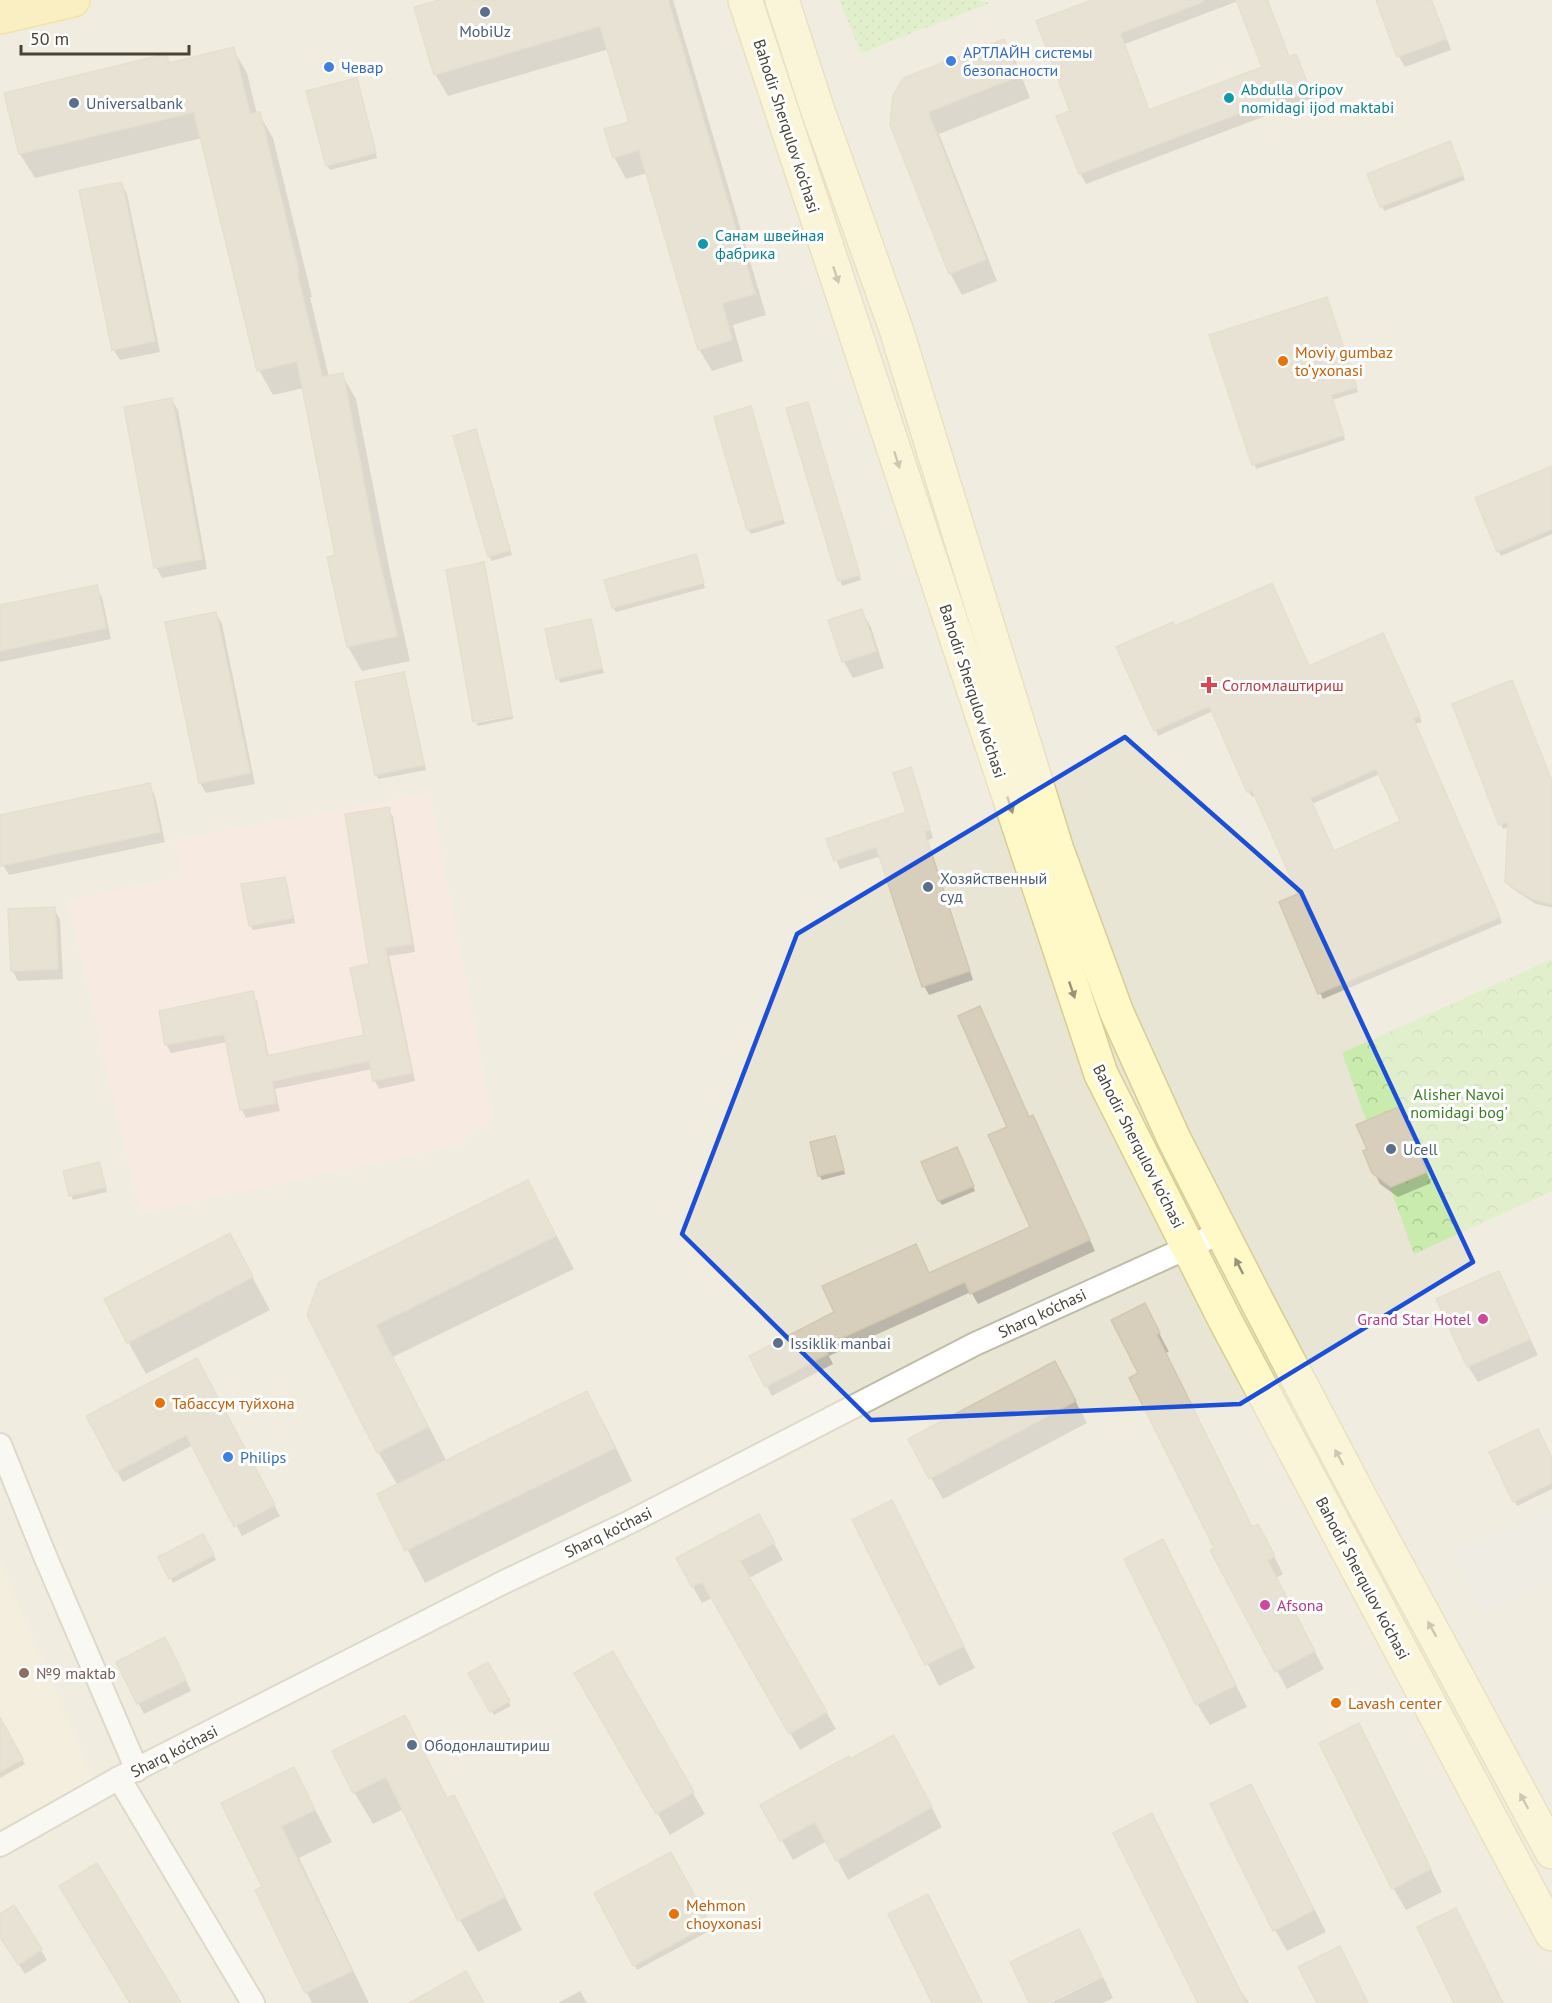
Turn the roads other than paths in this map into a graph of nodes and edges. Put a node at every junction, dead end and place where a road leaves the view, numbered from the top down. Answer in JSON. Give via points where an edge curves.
{"nodes":[{"id":1,"x":74,"y":0,"type":"edge"},
{"id":2,"x":745,"y":0,"type":"edge"},
{"id":3,"x":782,"y":0,"type":"edge"},
{"id":4,"x":0,"y":16,"type":"edge"},
{"id":5,"x":1221,"y":1232,"type":"junction"},
{"id":6,"x":1189,"y":1247,"type":"junction"},
{"id":7,"x":1259,"y":1305,"type":"junction"},
{"id":8,"x":1225,"y":1320,"type":"junction"},
{"id":9,"x":0,"y":1445,"type":"edge"},
{"id":10,"x":128,"y":1774,"type":"junction"},
{"id":11,"x":0,"y":1845,"type":"edge"},
{"id":12,"x":1552,"y":1852,"type":"edge"},
{"id":13,"x":1552,"y":1934,"type":"edge"},
{"id":14,"x":253,"y":2003,"type":"edge"}],
"edges":[{"from":1,"to":4,"type":"main road"},
{"from":2,"to":6,"type":"main road","name":"Bahodir Sherqulov ko‘chasi","one_way":true,"via":[[1101,1074]]},
{"from":3,"to":5,"type":"main road","name":"Bahodir Sherqulov ko‘chasi","via":[[896,329],[1057,850],[1118,1013]]},
{"from":5,"to":6,"type":"street","name":"Sharq ko‘chasi"},
{"from":7,"to":5,"type":"main road","name":"Bahodir Sherqulov ko‘chasi","one_way":true},
{"from":6,"to":8,"type":"main road","name":"Bahodir Sherqulov ko‘chasi"},
{"from":6,"to":10,"type":"street","name":"Sharq ko‘chasi","via":[[975,1344]]},
{"from":7,"to":8,"type":"main road"},
{"from":12,"to":7,"type":"main road","name":"Bahodir Sherqulov ko‘chasi","one_way":true},
{"from":8,"to":13,"type":"main road","name":"Bahodir Sherqulov ko‘chasi"},
{"from":9,"to":10,"type":"street"},
{"from":10,"to":11,"type":"street","name":"Sharq ko‘chasi"},
{"from":10,"to":14,"type":"street"}]}
